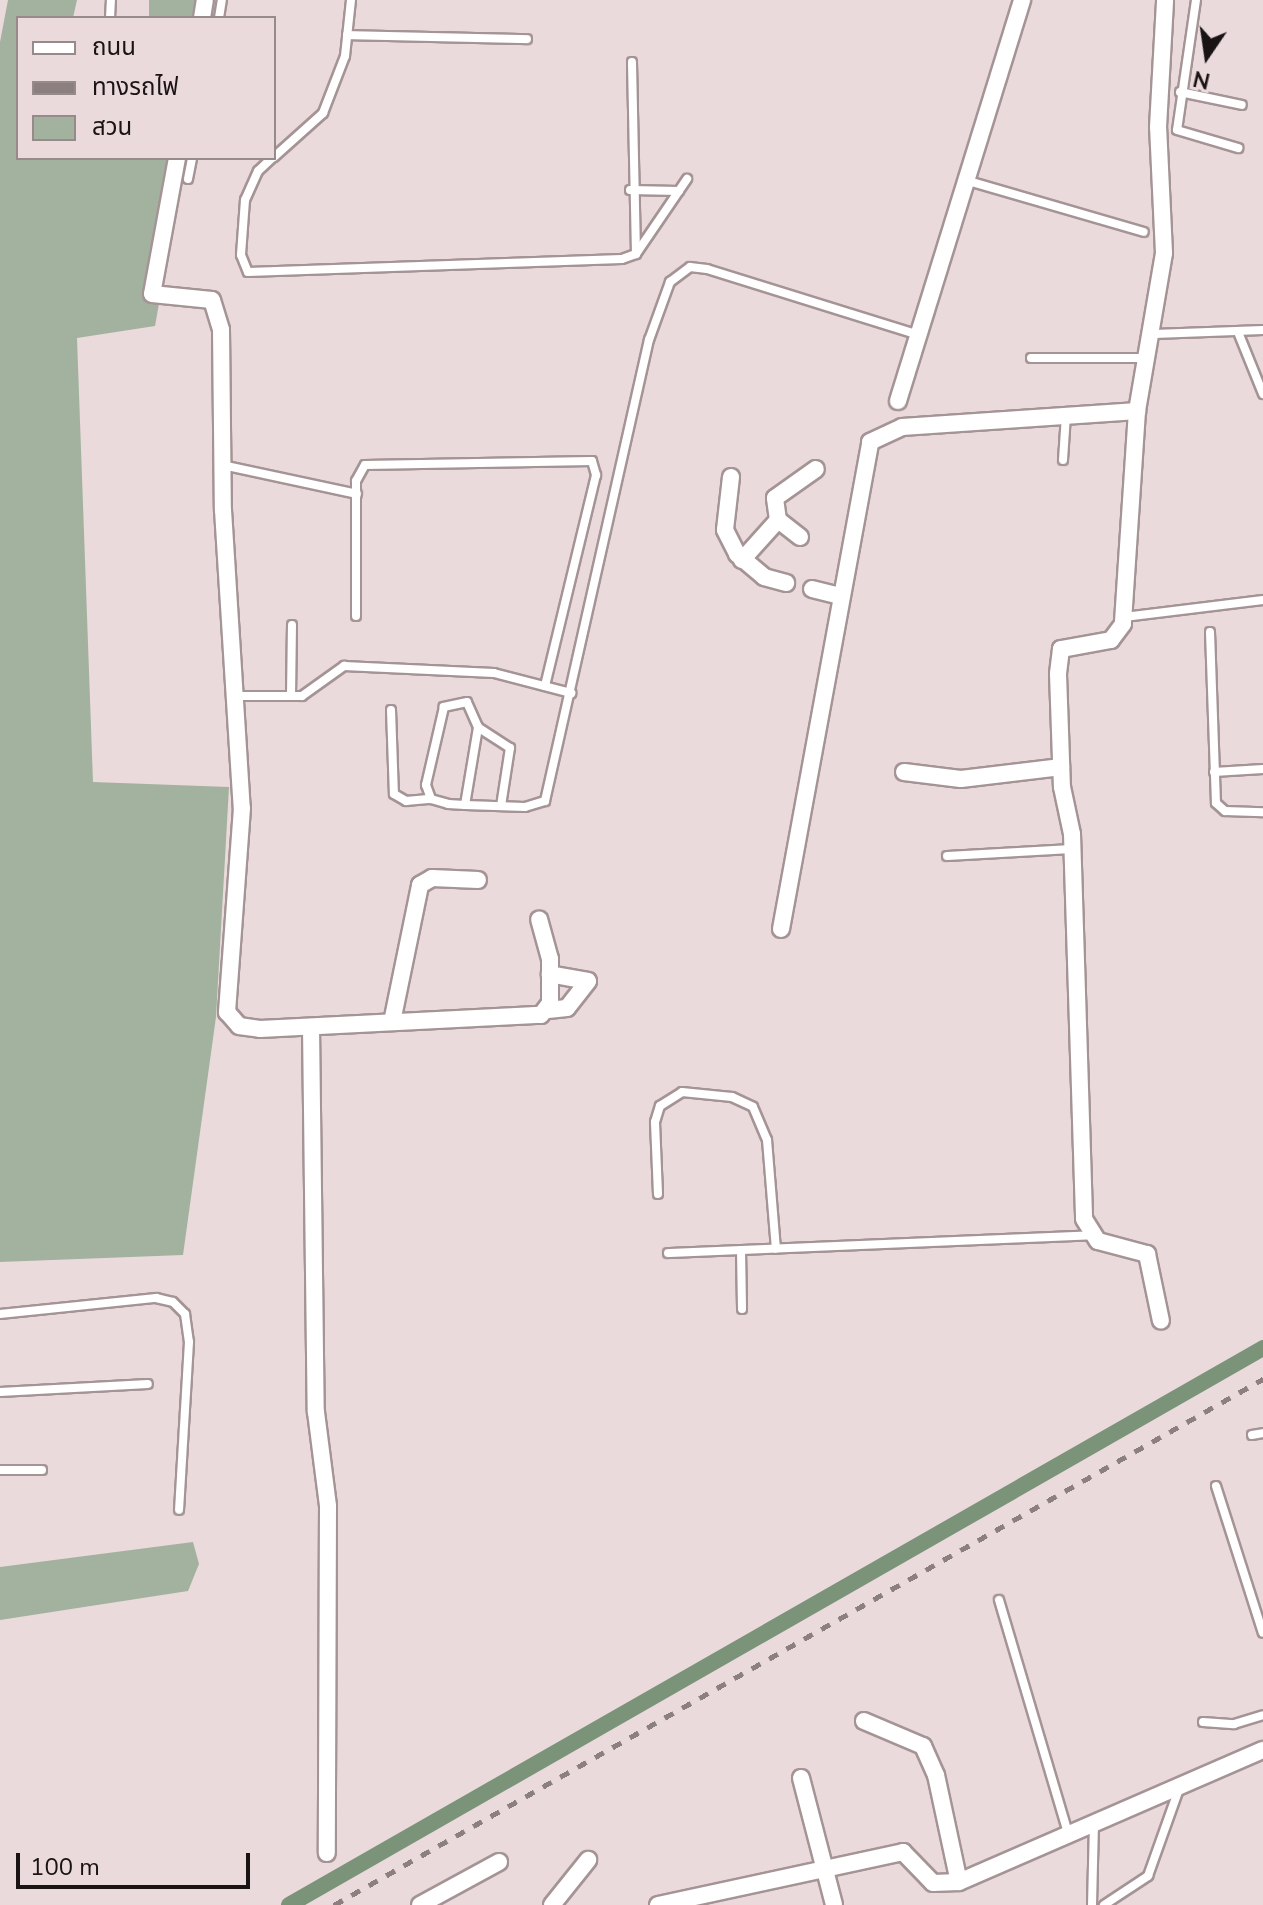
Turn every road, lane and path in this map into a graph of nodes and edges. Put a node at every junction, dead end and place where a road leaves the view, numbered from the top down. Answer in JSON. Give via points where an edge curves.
{"nodes":[{"id":1,"x":351,"y":0,"type":"edge"},
{"id":2,"x":1022,"y":0,"type":"edge"},
{"id":3,"x":1165,"y":0,"type":"edge"},
{"id":4,"x":1196,"y":0,"type":"edge"},
{"id":5,"x":347,"y":35,"type":"junction"},
{"id":6,"x":527,"y":39,"type":"dead end"},
{"id":7,"x":632,"y":62,"type":"dead end"},
{"id":8,"x":1180,"y":92,"type":"junction"},
{"id":9,"x":1242,"y":105,"type":"dead end"},
{"id":10,"x":1238,"y":148,"type":"dead end"},
{"id":11,"x":276,"y":154,"type":"edge"},
{"id":12,"x":177,"y":160,"type":"edge"},
{"id":13,"x":192,"y":160,"type":"edge"},
{"id":14,"x":270,"y":160,"type":"edge"},
{"id":15,"x":188,"y":179,"type":"dead end"},
{"id":16,"x":687,"y":179,"type":"dead end"},
{"id":17,"x":965,"y":180,"type":"junction"},
{"id":18,"x":630,"y":190,"type":"junction"},
{"id":19,"x":679,"y":191,"type":"junction"},
{"id":20,"x":1144,"y":232,"type":"dead end"},
{"id":21,"x":636,"y":254,"type":"junction"},
{"id":22,"x":1263,"y":330,"type":"edge"},
{"id":23,"x":1238,"y":332,"type":"junction"},
{"id":24,"x":916,"y":334,"type":"junction"},
{"id":25,"x":1154,"y":334,"type":"junction"},
{"id":26,"x":1031,"y":358,"type":"dead end"},
{"id":27,"x":1149,"y":358,"type":"junction"},
{"id":28,"x":1263,"y":394,"type":"edge"},
{"id":29,"x":898,"y":401,"type":"dead end"},
{"id":30,"x":1137,"y":411,"type":"junction"},
{"id":31,"x":1066,"y":414,"type":"junction"},
{"id":32,"x":1063,"y":460,"type":"dead end"},
{"id":33,"x":222,"y":465,"type":"junction"},
{"id":34,"x":816,"y":469,"type":"dead end"},
{"id":35,"x":731,"y":477,"type":"dead end"},
{"id":36,"x":357,"y":494,"type":"junction"},
{"id":37,"x":778,"y":520,"type":"junction"},
{"id":38,"x":800,"y":537,"type":"dead end"},
{"id":39,"x":742,"y":560,"type":"junction"},
{"id":40,"x":786,"y":583,"type":"dead end"},
{"id":41,"x":812,"y":589,"type":"dead end"},
{"id":42,"x":840,"y":596,"type":"junction"},
{"id":43,"x":1263,"y":600,"type":"edge"},
{"id":44,"x":356,"y":616,"type":"dead end"},
{"id":45,"x":1124,"y":617,"type":"junction"},
{"id":46,"x":292,"y":625,"type":"dead end"},
{"id":47,"x":1210,"y":632,"type":"dead end"},
{"id":48,"x":545,"y":686,"type":"junction"},
{"id":49,"x":571,"y":693,"type":"junction"},
{"id":50,"x":234,"y":696,"type":"junction"},
{"id":51,"x":291,"y":696,"type":"junction"},
{"id":52,"x":391,"y":710,"type":"dead end"},
{"id":53,"x":478,"y":727,"type":"junction"},
{"id":54,"x":1061,"y":767,"type":"junction"},
{"id":55,"x":1263,"y":769,"type":"edge"},
{"id":56,"x":904,"y":772,"type":"dead end"},
{"id":57,"x":1214,"y":772,"type":"junction"},
{"id":58,"x":431,"y":799,"type":"junction"},
{"id":59,"x":465,"y":805,"type":"junction"},
{"id":60,"x":501,"y":806,"type":"junction"},
{"id":61,"x":1263,"y":812,"type":"edge"},
{"id":62,"x":1072,"y":849,"type":"junction"},
{"id":63,"x":947,"y":856,"type":"dead end"},
{"id":64,"x":478,"y":880,"type":"dead end"},
{"id":65,"x":539,"y":919,"type":"dead end"},
{"id":66,"x":781,"y":929,"type":"dead end"},
{"id":67,"x":550,"y":974,"type":"junction"},
{"id":68,"x":548,"y":1010,"type":"junction"},
{"id":69,"x":392,"y":1022,"type":"junction"},
{"id":70,"x":311,"y":1027,"type":"junction"},
{"id":71,"x":658,"y":1194,"type":"dead end"},
{"id":72,"x":1089,"y":1235,"type":"junction"},
{"id":73,"x":776,"y":1249,"type":"junction"},
{"id":74,"x":741,"y":1250,"type":"junction"},
{"id":75,"x":668,"y":1253,"type":"dead end"},
{"id":76,"x":742,"y":1309,"type":"dead end"},
{"id":77,"x":0,"y":1314,"type":"edge"},
{"id":78,"x":1161,"y":1321,"type":"dead end"},
{"id":79,"x":148,"y":1384,"type":"dead end"},
{"id":80,"x":0,"y":1392,"type":"edge"},
{"id":81,"x":1263,"y":1433,"type":"edge"},
{"id":82,"x":1252,"y":1435,"type":"dead end"},
{"id":83,"x":0,"y":1470,"type":"edge"},
{"id":84,"x":42,"y":1470,"type":"dead end"},
{"id":85,"x":1216,"y":1486,"type":"dead end"},
{"id":86,"x":179,"y":1510,"type":"dead end"},
{"id":87,"x":999,"y":1600,"type":"dead end"},
{"id":88,"x":1263,"y":1633,"type":"edge"},
{"id":89,"x":1263,"y":1715,"type":"edge"},
{"id":90,"x":864,"y":1721,"type":"dead end"},
{"id":91,"x":1203,"y":1722,"type":"dead end"},
{"id":92,"x":1263,"y":1750,"type":"edge"},
{"id":93,"x":801,"y":1778,"type":"dead end"},
{"id":94,"x":1182,"y":1782,"type":"junction"},
{"id":95,"x":1095,"y":1820,"type":"junction"},
{"id":96,"x":1068,"y":1833,"type":"junction"},
{"id":97,"x":327,"y":1853,"type":"dead end"},
{"id":98,"x":588,"y":1860,"type":"dead end"},
{"id":99,"x":499,"y":1862,"type":"dead end"},
{"id":100,"x":824,"y":1865,"type":"junction"},
{"id":101,"x":959,"y":1882,"type":"junction"},
{"id":102,"x":420,"y":1905,"type":"edge"},
{"id":103,"x":552,"y":1905,"type":"edge"},
{"id":104,"x":658,"y":1905,"type":"edge"},
{"id":105,"x":834,"y":1905,"type":"edge"},
{"id":106,"x":1092,"y":1905,"type":"edge"},
{"id":107,"x":1104,"y":1905,"type":"edge"}],
"edges":[{"from":1,"to":5,"type":"lane"},
{"from":2,"to":17,"type":"street"},
{"from":3,"to":25,"type":"street","via":[[1158,127],[1164,253]]},
{"from":4,"to":8,"type":"lane"},
{"from":5,"to":6,"type":"lane"},
{"from":5,"to":11,"type":"lane","via":[[323,113]]},
{"from":7,"to":18,"type":"lane"},
{"from":8,"to":9,"type":"lane"},
{"from":8,"to":10,"type":"lane","via":[[1177,130]]},
{"from":12,"to":33,"type":"street","via":[[152,294],[204,297],[218,308]]},
{"from":13,"to":15,"type":"lane"},
{"from":14,"to":21,"type":"lane","via":[[258,171],[245,200],[241,255],[248,272],[591,261]]},
{"from":16,"to":19,"type":"lane"},
{"from":17,"to":20,"type":"lane"},
{"from":17,"to":24,"type":"street"},
{"from":18,"to":19,"type":"lane"},
{"from":18,"to":21,"type":"lane"},
{"from":19,"to":21,"type":"lane"},
{"from":22,"to":23,"type":"lane"},
{"from":23,"to":25,"type":"lane"},
{"from":23,"to":28,"type":"lane"},
{"from":24,"to":29,"type":"street"},
{"from":24,"to":49,"type":"lane","via":[[707,269],[690,267],[670,282],[649,340]]},
{"from":25,"to":27,"type":"street"},
{"from":26,"to":27,"type":"lane"},
{"from":27,"to":30,"type":"street"},
{"from":30,"to":31,"type":"street"},
{"from":30,"to":45,"type":"street"},
{"from":31,"to":32,"type":"lane"},
{"from":31,"to":42,"type":"street","via":[[902,427],[870,442]]},
{"from":33,"to":36,"type":"lane"},
{"from":33,"to":50,"type":"street"},
{"from":34,"to":37,"type":"street","via":[[781,489],[773,507]]},
{"from":35,"to":39,"type":"street","via":[[725,530]]},
{"from":36,"to":44,"type":"lane"},
{"from":36,"to":48,"type":"lane","via":[[359,472],[377,462],[582,460],[597,466]]},
{"from":37,"to":38,"type":"street"},
{"from":37,"to":39,"type":"street"},
{"from":39,"to":40,"type":"street","via":[[764,577]]},
{"from":41,"to":42,"type":"street"},
{"from":42,"to":66,"type":"street"},
{"from":43,"to":45,"type":"lane"},
{"from":45,"to":54,"type":"street","via":[[1111,640],[1061,649]]},
{"from":46,"to":51,"type":"lane"},
{"from":47,"to":57,"type":"lane"},
{"from":48,"to":49,"type":"lane"},
{"from":48,"to":51,"type":"lane","via":[[468,671],[344,666],[308,694]]},
{"from":49,"to":60,"type":"lane","via":[[545,801]]},
{"from":50,"to":51,"type":"lane"},
{"from":50,"to":70,"type":"street","via":[[242,808],[227,1012],[231,1021],[248,1028]]},
{"from":52,"to":58,"type":"lane","via":[[394,794],[406,801]]},
{"from":53,"to":58,"type":"lane","via":[[467,702],[444,707],[426,785]]},
{"from":53,"to":59,"type":"lane"},
{"from":53,"to":60,"type":"lane","via":[[510,748]]},
{"from":54,"to":56,"type":"street","via":[[961,779]]},
{"from":54,"to":62,"type":"street"},
{"from":55,"to":57,"type":"lane"},
{"from":57,"to":61,"type":"lane","via":[[1220,808]]},
{"from":58,"to":59,"type":"lane"},
{"from":59,"to":60,"type":"lane"},
{"from":62,"to":63,"type":"lane"},
{"from":62,"to":72,"type":"street"},
{"from":64,"to":69,"type":"street","via":[[432,878],[420,885]]},
{"from":65,"to":67,"type":"street"},
{"from":67,"to":68,"type":"street"},
{"from":67,"to":68,"type":"street","via":[[588,981],[567,1008]]},
{"from":68,"to":69,"type":"street","via":[[521,1018]]},
{"from":69,"to":70,"type":"street"},
{"from":70,"to":97,"type":"street","via":[[316,1412],[328,1506]]},
{"from":71,"to":73,"type":"lane","via":[[655,1122],[660,1106],[682,1092],[732,1097],[753,1107],[767,1140]]},
{"from":72,"to":73,"type":"lane"},
{"from":72,"to":78,"type":"street","via":[[1147,1254]]},
{"from":73,"to":74,"type":"lane"},
{"from":74,"to":75,"type":"lane"},
{"from":74,"to":76,"type":"lane"},
{"from":77,"to":86,"type":"lane","via":[[156,1298],[173,1302],[185,1314],[189,1342]]},
{"from":79,"to":80,"type":"lane"},
{"from":81,"to":82,"type":"lane"},
{"from":83,"to":84,"type":"lane"},
{"from":85,"to":88,"type":"lane"},
{"from":87,"to":96,"type":"lane"},
{"from":89,"to":91,"type":"lane","via":[[1234,1724]]},
{"from":90,"to":101,"type":"street","via":[[923,1746],[936,1775]]},
{"from":92,"to":94,"type":"street"},
{"from":93,"to":100,"type":"street"},
{"from":94,"to":95,"type":"street"},
{"from":94,"to":107,"type":"lane","via":[[1148,1876]]},
{"from":95,"to":96,"type":"street"},
{"from":95,"to":106,"type":"lane"},
{"from":96,"to":101,"type":"street"},
{"from":98,"to":103,"type":"street"},
{"from":99,"to":102,"type":"street"},
{"from":100,"to":101,"type":"street","via":[[903,1852],[933,1883]]},
{"from":100,"to":104,"type":"street"},
{"from":100,"to":105,"type":"street"}]}
